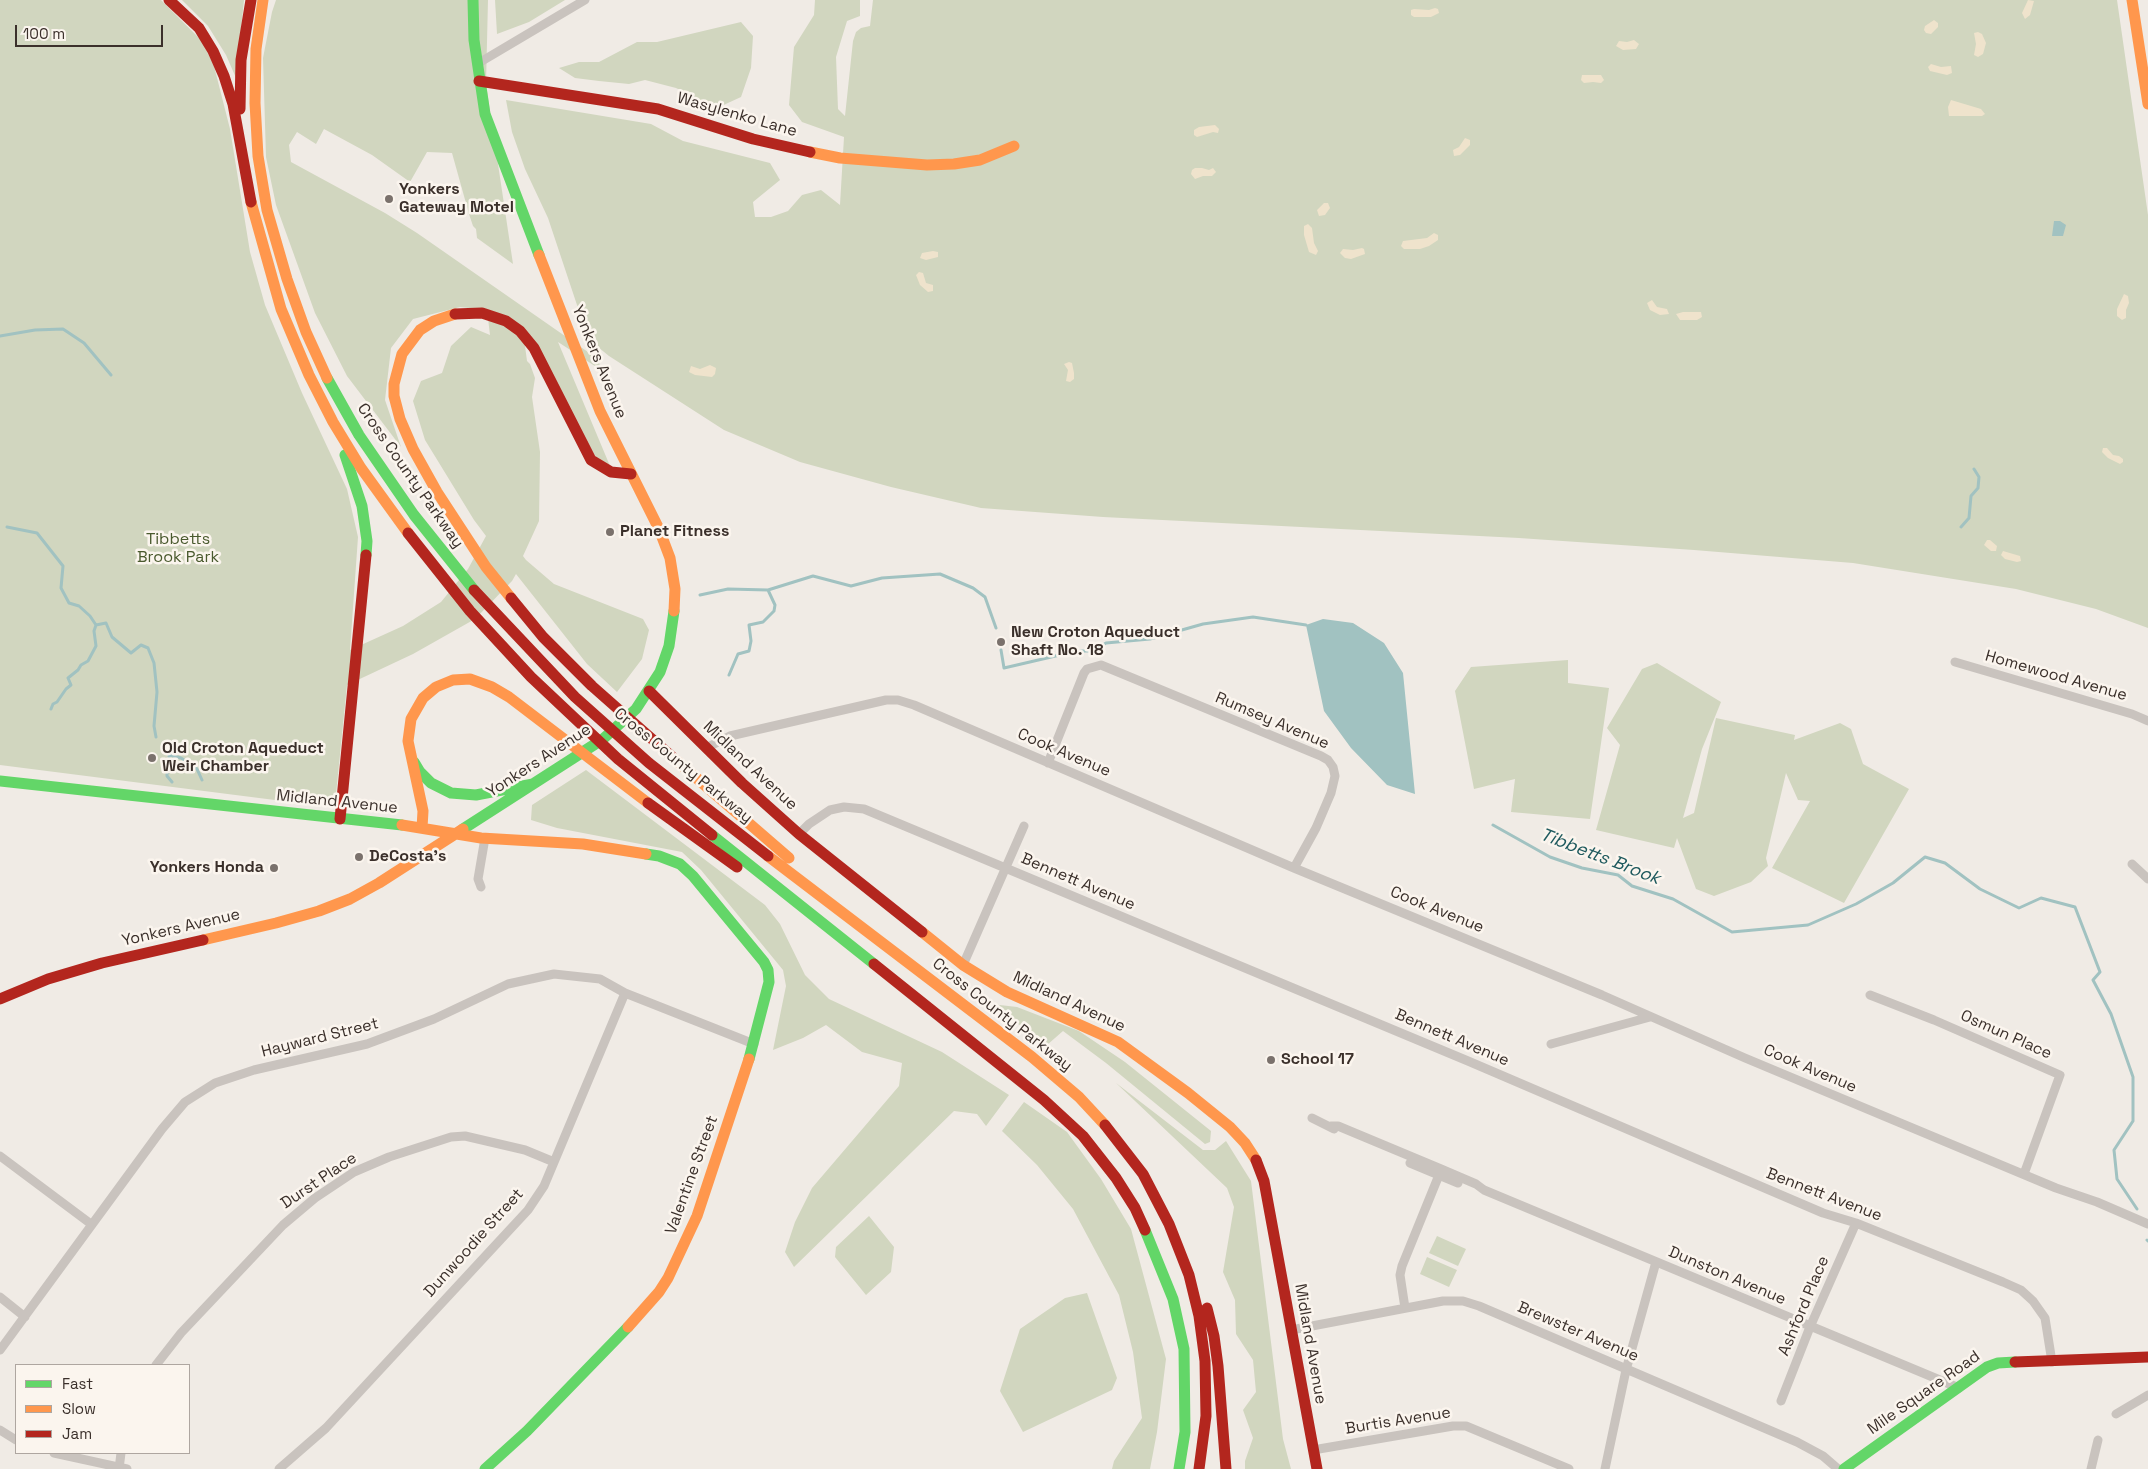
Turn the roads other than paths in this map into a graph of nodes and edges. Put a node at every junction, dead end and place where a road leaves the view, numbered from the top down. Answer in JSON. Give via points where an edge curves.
{"nodes":[{"id":1,"x":168,"y":0,"type":"edge"},
{"id":2,"x":251,"y":0,"type":"edge"},
{"id":3,"x":263,"y":0,"type":"edge"},
{"id":4,"x":473,"y":0,"type":"edge"},
{"id":5,"x":586,"y":0,"type":"edge"},
{"id":6,"x":2132,"y":0,"type":"edge"},
{"id":7,"x":477,"y":64,"type":"junction"},
{"id":8,"x":479,"y":81,"type":"junction"},
{"id":9,"x":2148,"y":104,"type":"edge"},
{"id":10,"x":1014,"y":146,"type":"dead end"},
{"id":11,"x":243,"y":162,"type":"junction"},
{"id":12,"x":334,"y":422,"type":"junction"},
{"id":13,"x":631,"y":474,"type":"junction"},
{"id":14,"x":1955,"y":662,"type":"dead end"},
{"id":15,"x":649,"y":692,"type":"junction"},
{"id":16,"x":2148,"y":721,"type":"edge"},
{"id":17,"x":706,"y":748,"type":"junction"},
{"id":18,"x":409,"y":749,"type":"junction"},
{"id":19,"x":1048,"y":763,"type":"junction"},
{"id":20,"x":0,"y":781,"type":"edge"},
{"id":21,"x":533,"y":784,"type":"junction"},
{"id":22,"x":340,"y":819,"type":"junction"},
{"id":23,"x":1024,"y":826,"type":"dead end"},
{"id":24,"x":422,"y":828,"type":"junction"},
{"id":25,"x":456,"y":834,"type":"junction"},
{"id":26,"x":799,"y":834,"type":"junction"},
{"id":27,"x":485,"y":838,"type":"junction"},
{"id":28,"x":2132,"y":864,"type":"dead end"},
{"id":29,"x":1006,"y":868,"type":"junction"},
{"id":30,"x":1294,"y":868,"type":"junction"},
{"id":31,"x":2148,"y":879,"type":"edge"},
{"id":32,"x":482,"y":887,"type":"dead end"},
{"id":33,"x":809,"y":912,"type":"junction"},
{"id":34,"x":860,"y":925,"type":"junction"},
{"id":35,"x":963,"y":964,"type":"junction"},
{"id":36,"x":768,"y":970,"type":"joint"},
{"id":37,"x":625,"y":993,"type":"junction"},
{"id":38,"x":1870,"y":995,"type":"dead end"},
{"id":39,"x":0,"y":998,"type":"edge"},
{"id":40,"x":1650,"y":1017,"type":"junction"},
{"id":41,"x":754,"y":1044,"type":"junction"},
{"id":42,"x":1551,"y":1044,"type":"dead end"},
{"id":43,"x":1312,"y":1118,"type":"dead end"},
{"id":44,"x":1331,"y":1126,"type":"junction"},
{"id":45,"x":0,"y":1156,"type":"edge"},
{"id":46,"x":554,"y":1162,"type":"junction"},
{"id":47,"x":2024,"y":1174,"type":"junction"},
{"id":48,"x":1439,"y":1175,"type":"junction"},
{"id":49,"x":1484,"y":1190,"type":"junction"},
{"id":50,"x":1856,"y":1223,"type":"junction"},
{"id":51,"x":91,"y":1224,"type":"junction"},
{"id":52,"x":2148,"y":1224,"type":"edge"},
{"id":53,"x":1183,"y":1258,"type":"junction"},
{"id":54,"x":1656,"y":1262,"type":"junction"},
{"id":55,"x":0,"y":1297,"type":"edge"},
{"id":56,"x":1405,"y":1308,"type":"junction"},
{"id":57,"x":25,"y":1317,"type":"junction"},
{"id":58,"x":1810,"y":1327,"type":"junction"},
{"id":59,"x":1291,"y":1330,"type":"junction"},
{"id":60,"x":0,"y":1350,"type":"edge"},
{"id":61,"x":2148,"y":1357,"type":"edge"},
{"id":62,"x":2052,"y":1362,"type":"junction"},
{"id":63,"x":157,"y":1364,"type":"edge"},
{"id":64,"x":1626,"y":1370,"type":"junction"},
{"id":65,"x":1959,"y":1388,"type":"junction"},
{"id":66,"x":2148,"y":1395,"type":"edge"},
{"id":67,"x":1780,"y":1401,"type":"dead end"},
{"id":68,"x":2116,"y":1414,"type":"dead end"},
{"id":69,"x":0,"y":1430,"type":"edge"},
{"id":70,"x":15,"y":1439,"type":"edge"},
{"id":71,"x":2098,"y":1440,"type":"dead end"},
{"id":72,"x":1313,"y":1450,"type":"junction"},
{"id":73,"x":58,"y":1454,"type":"edge"},
{"id":74,"x":121,"y":1454,"type":"edge"},
{"id":75,"x":122,"y":1469,"type":"edge"},
{"id":76,"x":279,"y":1469,"type":"edge"},
{"id":77,"x":485,"y":1469,"type":"edge"},
{"id":78,"x":1179,"y":1469,"type":"edge"},
{"id":79,"x":1200,"y":1469,"type":"edge"},
{"id":80,"x":1226,"y":1469,"type":"edge"},
{"id":81,"x":1317,"y":1469,"type":"edge"},
{"id":82,"x":1569,"y":1469,"type":"edge"},
{"id":83,"x":1605,"y":1469,"type":"edge"},
{"id":84,"x":1838,"y":1469,"type":"edge"},
{"id":85,"x":1844,"y":1469,"type":"edge"},
{"id":86,"x":2091,"y":1469,"type":"edge"}],
"edges":[{"from":1,"to":11,"type":"main road","via":[[199,28],[219,63],[233,104]]},
{"from":2,"to":11,"type":"main road","via":[[242,60],[240,112]]},
{"from":3,"to":34,"type":"main road","name":"Cross County Parkway","via":[[256,49],[255,124],[269,219],[281,262],[314,350],[349,419],[426,530],[513,634],[634,749],[700,804]]},
{"from":4,"to":7,"type":"main road","name":"Yonkers Avenue"},
{"from":5,"to":7,"type":"street"},
{"from":6,"to":9,"type":"main road"},
{"from":7,"to":8,"type":"main road","name":"Yonkers Avenue"},
{"from":8,"to":10,"type":"main road","name":"Wasylenko Lane","via":[[658,109],[753,139],[840,158],[954,164],[980,160]]},
{"from":8,"to":13,"type":"main road","name":"Yonkers Avenue","via":[[498,152],[597,402]]},
{"from":11,"to":12,"type":"main road","name":"Cross County Parkway","via":[[253,215],[275,292],[301,359]]},
{"from":12,"to":22,"type":"main road","via":[[362,506],[367,541]]},
{"from":12,"to":33,"type":"main road","name":"Cross County Parkway","via":[[382,498],[494,638],[618,759]]},
{"from":13,"to":15,"type":"main road","name":"Yonkers Avenue","via":[[667,550],[675,589],[674,623],[669,646]]},
{"from":13,"to":34,"type":"main road","via":[[611,472],[591,460],[534,348],[520,331],[506,321],[482,313],[448,315],[420,330],[402,354],[394,384],[396,408],[409,441],[474,550],[512,600],[543,637],[607,700],[808,874]]},
{"from":14,"to":16,"type":"street","name":"Homewood Avenue"},
{"from":15,"to":17,"type":"main road","name":"Midland Avenue"},
{"from":15,"to":21,"type":"main road","name":"Yonkers Avenue","via":[[612,733]]},
{"from":17,"to":19,"type":"street","name":"Cook Avenue","via":[[730,736],[886,700],[898,700],[914,704]]},
{"from":17,"to":26,"type":"main road","name":"Midland Avenue"},
{"from":18,"to":21,"type":"main road","via":[[425,778],[451,793],[476,795]]},
{"from":18,"to":24,"type":"main road","via":[[422,811]]},
{"from":18,"to":33,"type":"main road","via":[[409,726],[418,705],[436,687],[453,680],[470,679],[492,687],[740,869]]},
{"from":19,"to":30,"type":"street","name":"Cook Avenue"},
{"from":19,"to":30,"type":"street","name":"Rumsey Avenue","via":[[1087,669],[1101,665],[1328,760],[1335,776],[1331,793]]},
{"from":20,"to":22,"type":"main road","name":"Midland Avenue"},
{"from":21,"to":25,"type":"main road","name":"Yonkers Avenue"},
{"from":22,"to":24,"type":"main road","name":"Midland Avenue"},
{"from":23,"to":29,"type":"street"},
{"from":24,"to":25,"type":"main road","name":"Midland Avenue"},
{"from":25,"to":27,"type":"main road","name":"Midland Avenue"},
{"from":25,"to":39,"type":"main road","name":"Yonkers Avenue","via":[[379,882],[319,911],[102,963]]},
{"from":26,"to":29,"type":"street","name":"Bennett Avenue","via":[[830,810],[857,807]]},
{"from":26,"to":35,"type":"main road","name":"Midland Avenue"},
{"from":27,"to":32,"type":"street","via":[[478,879]]},
{"from":27,"to":36,"type":"main road","name":"Midland Avenue","via":[[583,844],[659,856],[680,864]]},
{"from":28,"to":31,"type":"street"},
{"from":29,"to":35,"type":"street"},
{"from":29,"to":50,"type":"street","name":"Bennett Avenue","via":[[1823,1213]]},
{"from":30,"to":40,"type":"street","name":"Cook Avenue"},
{"from":33,"to":78,"type":"main road","name":"Cross County Parkway","via":[[1051,1106],[1083,1136],[1116,1178],[1139,1216],[1158,1258],[1180,1327],[1186,1394],[1185,1432]]},
{"from":34,"to":53,"type":"main road","name":"Cross County Parkway","via":[[1032,1057],[1090,1107],[1142,1174],[1166,1216]]},
{"from":35,"to":59,"type":"main road","name":"Midland Avenue","via":[[1008,992],[1118,1042],[1188,1093],[1245,1143],[1258,1161],[1264,1181]]},
{"from":36,"to":41,"type":"main road","name":"Valentine Street","via":[[768,991]]},
{"from":37,"to":41,"type":"street","name":"Hayward Street"},
{"from":37,"to":46,"type":"street","name":"Dunwoodie Street"},
{"from":37,"to":51,"type":"street","name":"Hayward Street","via":[[600,979],[554,974],[525,979],[367,1044],[215,1082],[185,1102]]},
{"from":38,"to":47,"type":"street","name":"Osmun Place","via":[[2060,1075]]},
{"from":40,"to":42,"type":"street"},
{"from":40,"to":47,"type":"street","name":"Cook Avenue"},
{"from":41,"to":77,"type":"main road","name":"Valentine Street","via":[[697,1216],[668,1278],[631,1324],[527,1431]]},
{"from":43,"to":44,"type":"street","name":"Dunston Avenue"},
{"from":44,"to":48,"type":"street","name":"Dunston Avenue","via":[[1335,1131]]},
{"from":44,"to":49,"type":"street","name":"Dunston Avenue","via":[[1338,1126]]},
{"from":45,"to":51,"type":"street"},
{"from":46,"to":63,"type":"street","name":"Durst Place","via":[[525,1150],[465,1136],[451,1137],[389,1157],[354,1172],[315,1198],[276,1231],[187,1326]]},
{"from":46,"to":76,"type":"street","name":"Dunwoodie Street","via":[[544,1186],[528,1210],[326,1428]]},
{"from":47,"to":52,"type":"street","name":"Cook Avenue"},
{"from":48,"to":49,"type":"street","name":"Dunston Avenue","via":[[1473,1189]]},
{"from":48,"to":56,"type":"street","via":[[1402,1266],[1400,1276]]},
{"from":49,"to":54,"type":"street","name":"Dunston Avenue"},
{"from":50,"to":58,"type":"street","name":"Ashford Place"},
{"from":50,"to":62,"type":"street","name":"Bennett Avenue","via":[[2021,1290],[2045,1318]]},
{"from":51,"to":57,"type":"street","name":"Hayward Street"},
{"from":53,"to":79,"type":"main road","name":"Cross County Parkway","via":[[1198,1316],[1205,1361],[1206,1416]]},
{"from":53,"to":80,"type":"main road","via":[[1200,1289],[1212,1326]]},
{"from":54,"to":58,"type":"street","name":"Dunston Avenue"},
{"from":54,"to":64,"type":"street"},
{"from":55,"to":57,"type":"street"},
{"from":56,"to":59,"type":"street","name":"Brewster Avenue"},
{"from":56,"to":64,"type":"street","name":"Brewster Avenue","via":[[1463,1301]]},
{"from":57,"to":60,"type":"street","name":"Hayward Street"},
{"from":58,"to":65,"type":"street","name":"Dunston Avenue"},
{"from":58,"to":67,"type":"street","name":"Ashford Place"},
{"from":59,"to":72,"type":"main road","name":"Midland Avenue"},
{"from":61,"to":62,"type":"main road","name":"Mile Square Road"},
{"from":62,"to":65,"type":"main road","name":"Mile Square Road","via":[[1998,1363],[1987,1367]]},
{"from":64,"to":83,"type":"street"},
{"from":64,"to":84,"type":"street","name":"Brewster Avenue","via":[[1797,1442],[1823,1456]]},
{"from":65,"to":85,"type":"main road","name":"Mile Square Road"},
{"from":66,"to":68,"type":"street"},
{"from":69,"to":70,"type":"street"},
{"from":71,"to":86,"type":"street"},
{"from":72,"to":81,"type":"main road","name":"Midland Avenue"},
{"from":72,"to":82,"type":"street","name":"Burtis Avenue","via":[[1466,1426]]},
{"from":73,"to":75,"type":"street"},
{"from":74,"to":75,"type":"street"}]}
